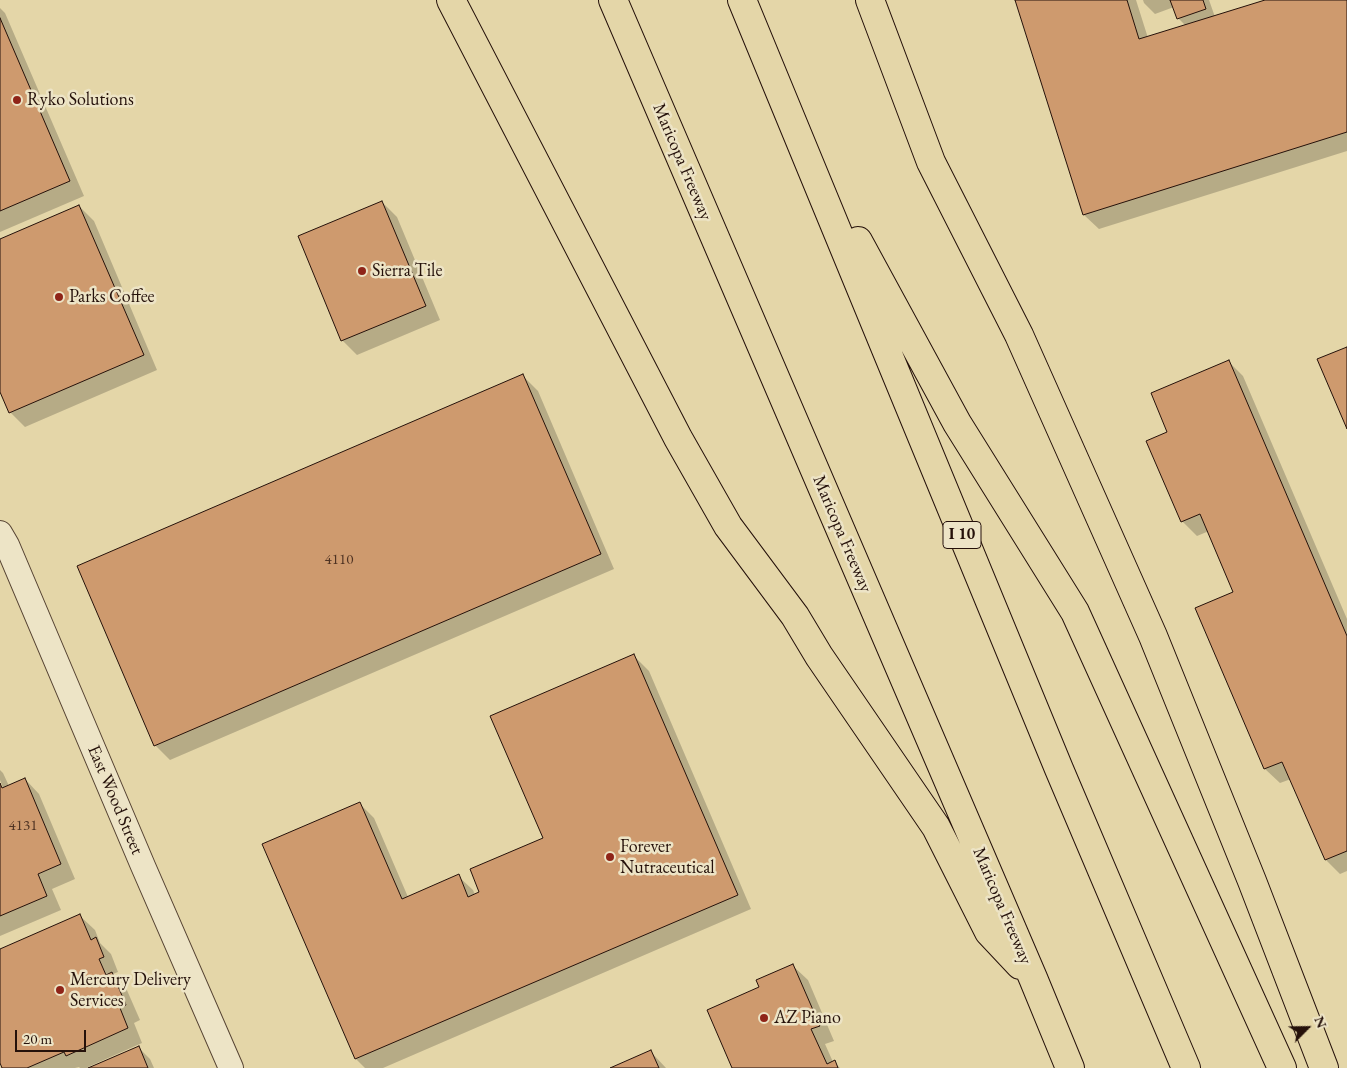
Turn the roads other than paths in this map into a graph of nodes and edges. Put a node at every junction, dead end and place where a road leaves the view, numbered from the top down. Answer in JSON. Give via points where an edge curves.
{"nodes":[{"id":1,"x":451,"y":0,"type":"edge"},
{"id":2,"x":613,"y":0,"type":"edge"},
{"id":3,"x":742,"y":0,"type":"edge"},
{"id":4,"x":870,"y":0,"type":"edge"},
{"id":5,"x":792,"y":118,"type":"junction"},
{"id":6,"x":0,"y":533,"type":"edge"},
{"id":7,"x":1033,"y":978,"type":"junction"},
{"id":8,"x":231,"y":1068,"type":"edge"},
{"id":9,"x":1070,"y":1068,"type":"edge"},
{"id":10,"x":1186,"y":1068,"type":"edge"},
{"id":11,"x":1282,"y":1068,"type":"edge"},
{"id":12,"x":1324,"y":1068,"type":"edge"}],
"edges":[{"from":1,"to":7,"type":"highway","via":[[678,438],[728,526],[795,616],[936,827],[989,932]]},
{"from":2,"to":7,"type":"highway","name":"Maricopa Freeway"},
{"from":3,"to":5,"type":"highway","number":"I 10"},
{"from":4,"to":12,"type":"highway","via":[[931,162],[1019,336],[1153,636]]},
{"from":5,"to":10,"type":"highway","number":"I 10","via":[[1055,760]]},
{"from":5,"to":11,"type":"highway","via":[[957,423],[1075,612]]},
{"from":6,"to":8,"type":"street","name":"East Wood Street"},
{"from":7,"to":9,"type":"highway","name":"Maricopa Freeway"}]}
